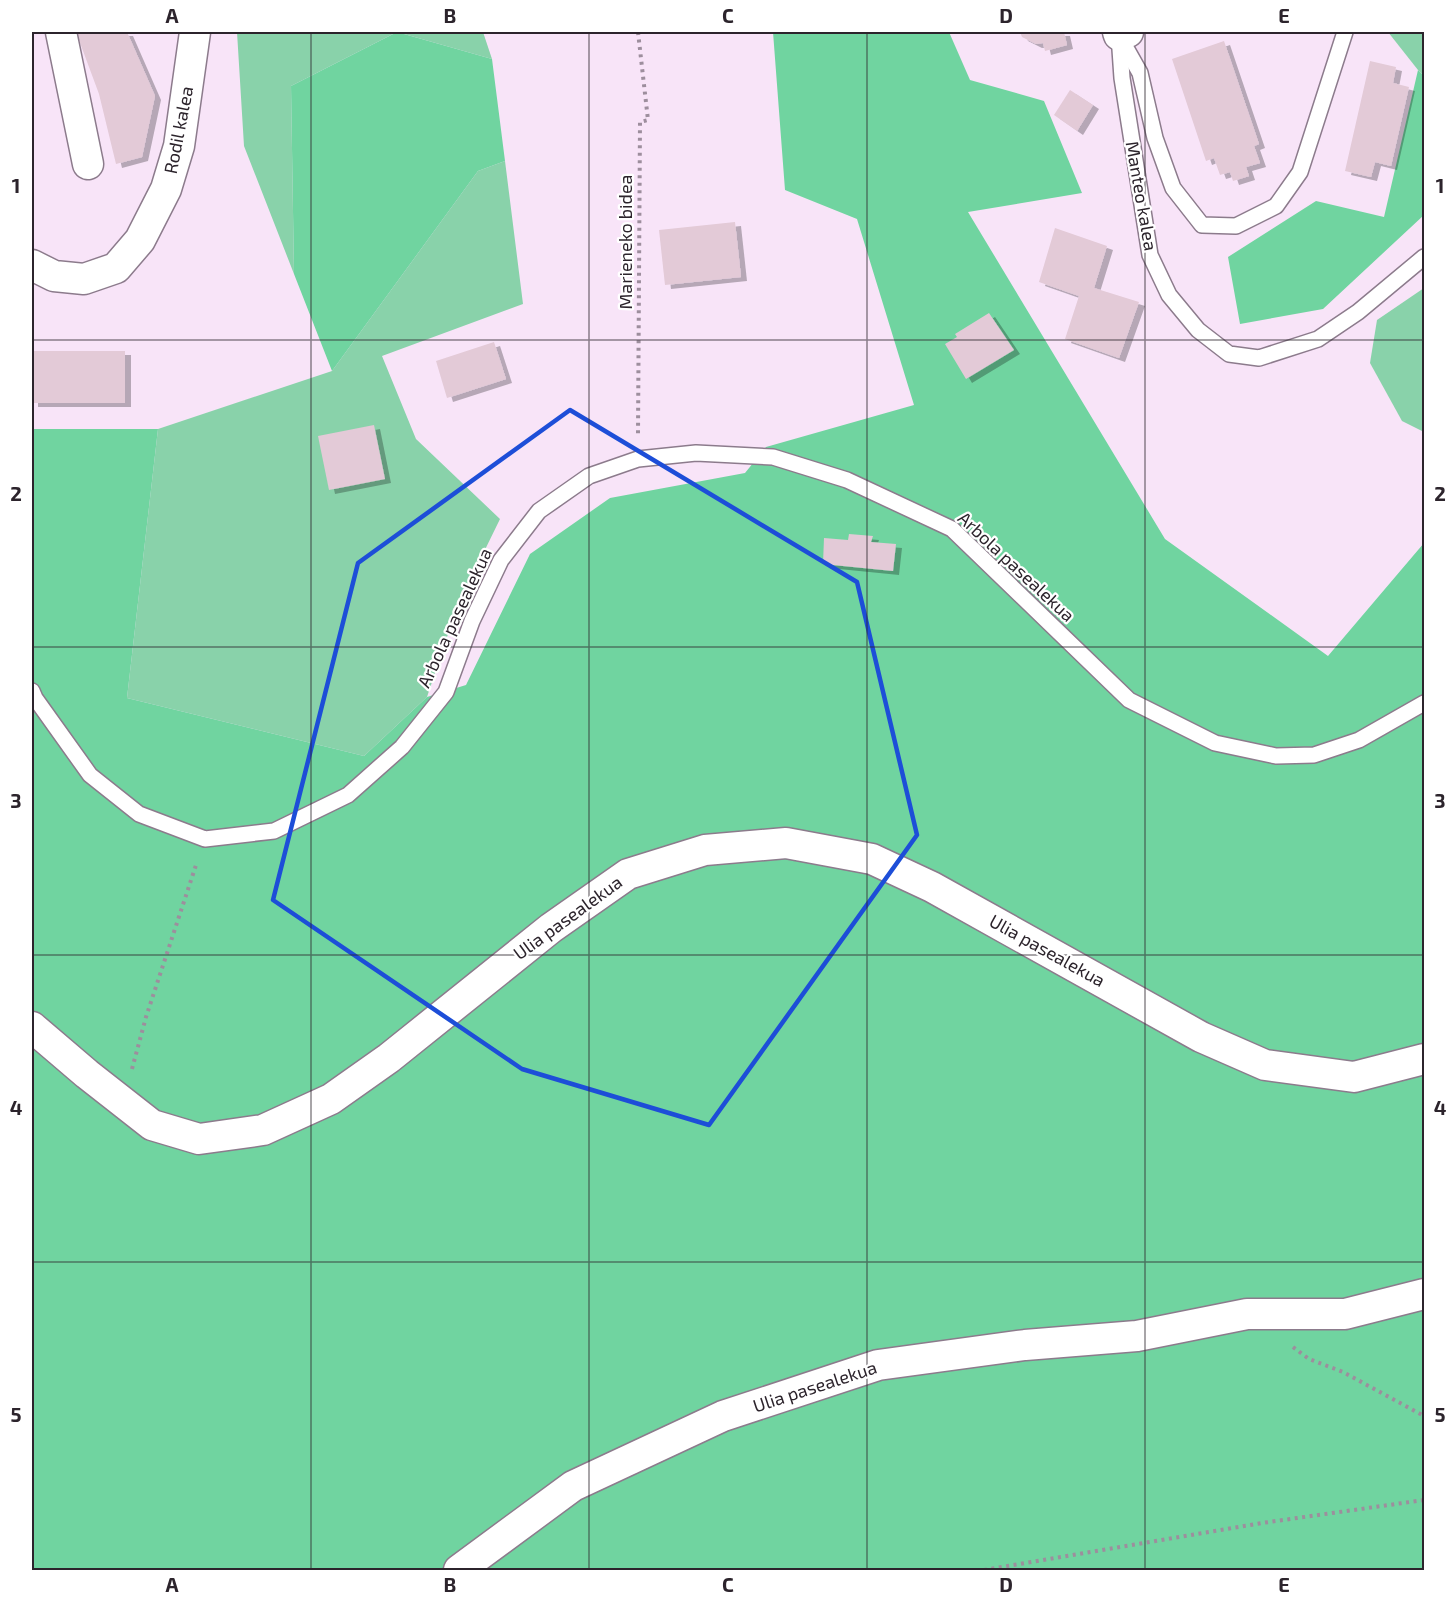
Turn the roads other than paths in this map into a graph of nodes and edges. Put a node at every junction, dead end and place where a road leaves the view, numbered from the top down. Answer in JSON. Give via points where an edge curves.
{"nodes":[{"id":1,"x":61,"y":32,"type":"edge"},
{"id":2,"x":195,"y":32,"type":"edge"},
{"id":3,"x":1119,"y":32,"type":"edge"},
{"id":4,"x":1345,"y":32,"type":"edge"},
{"id":5,"x":88,"y":164,"type":"dead end"},
{"id":6,"x":1425,"y":257,"type":"edge"},
{"id":7,"x":32,"y":265,"type":"edge"},
{"id":8,"x":32,"y":691,"type":"edge"},
{"id":9,"x":1425,"y":703,"type":"edge"},
{"id":10,"x":32,"y":1027,"type":"edge"},
{"id":11,"x":1425,"y":1059,"type":"edge"},
{"id":12,"x":1425,"y":1294,"type":"edge"},
{"id":13,"x":459,"y":1570,"type":"edge"}],
"edges":[{"from":1,"to":5,"type":"street"},
{"from":2,"to":7,"type":"street","name":"Rodil kalea","via":[[179,146],[166,189],[140,240],[116,268],[84,279],[54,276]]},
{"from":3,"to":4,"type":"lane","name":"Manteo kalea","via":[[1140,73],[1155,138],[1173,188],[1202,225],[1236,226],[1276,206],[1300,172]]},
{"from":3,"to":6,"type":"lane","name":"Manteo kalea","via":[[1122,78],[1150,255],[1169,295],[1198,330],[1229,354],[1259,358],[1318,339]]},
{"from":8,"to":9,"type":"lane","name":"Arbola pasealekua","via":[[90,775],[139,814],[205,839],[274,831],[348,795],[402,747],[446,692],[472,621],[501,560],[539,511],[589,476],[638,459],[696,453],[773,457],[847,480],[952,529],[1129,700],[1215,744],[1276,756],[1314,755],[1359,740]]},
{"from":10,"to":11,"type":"street","name":"Ulia pasealekua","via":[[152,1125],[199,1139],[263,1130],[331,1099],[389,1058],[551,928],[628,874],[705,850],[786,843],[872,859],[932,887],[1201,1037],[1264,1065],[1354,1077]]},
{"from":12,"to":13,"type":"street","name":"Ulia pasealekua","via":[[1345,1314],[1247,1314],[1137,1336],[1025,1345],[878,1365],[723,1416],[573,1486]]}]}
